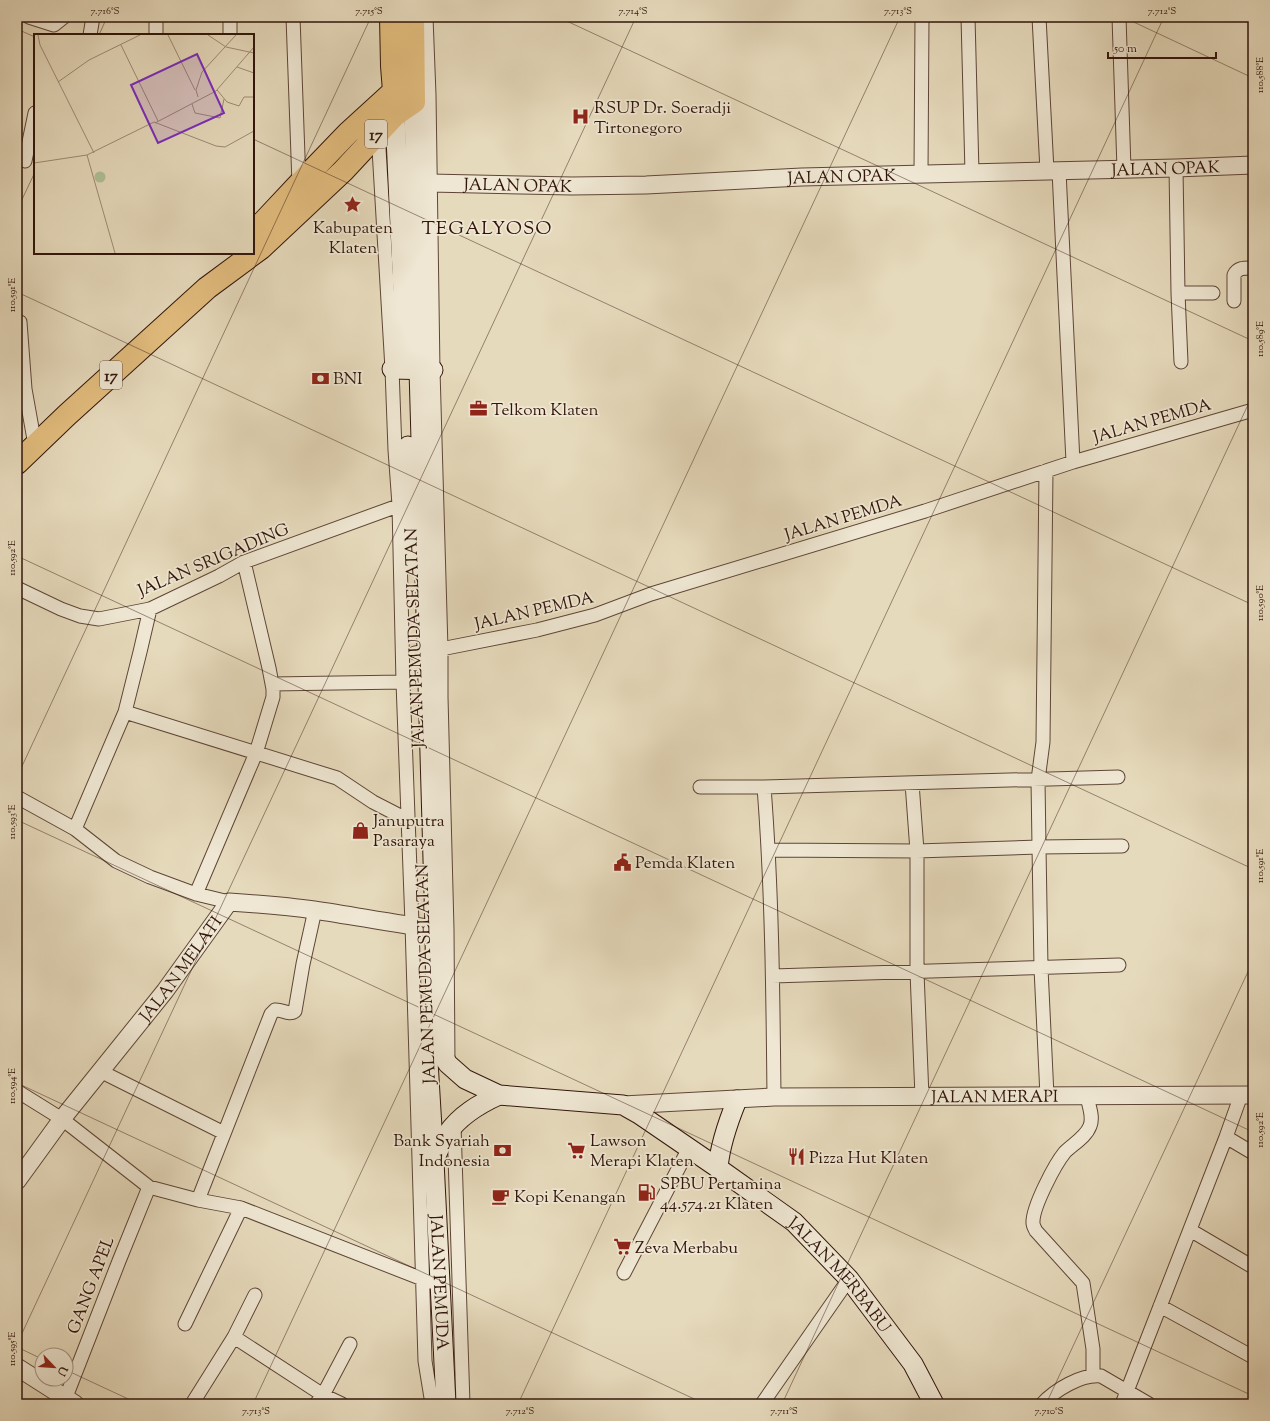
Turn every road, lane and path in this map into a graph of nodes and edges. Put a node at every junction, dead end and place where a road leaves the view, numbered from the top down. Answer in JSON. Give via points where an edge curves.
{"nodes":[{"id":1,"x":29,"y":17,"type":"edge"},
{"id":2,"x":93,"y":17,"type":"edge"},
{"id":3,"x":156,"y":17,"type":"edge"},
{"id":4,"x":230,"y":17,"type":"edge"},
{"id":5,"x":293,"y":17,"type":"edge"},
{"id":6,"x":391,"y":17,"type":"edge"},
{"id":7,"x":413,"y":17,"type":"edge"},
{"id":8,"x":426,"y":17,"type":"edge"},
{"id":9,"x":922,"y":17,"type":"edge"},
{"id":10,"x":968,"y":17,"type":"edge"},
{"id":11,"x":1039,"y":17,"type":"edge"},
{"id":12,"x":1119,"y":17,"type":"edge"},
{"id":13,"x":56,"y":26,"type":"edge"},
{"id":14,"x":90,"y":34,"type":"edge"},
{"id":15,"x":156,"y":34,"type":"edge"},
{"id":16,"x":230,"y":34,"type":"edge"},
{"id":17,"x":413,"y":80,"type":"junction"},
{"id":18,"x":394,"y":91,"type":"junction"},
{"id":19,"x":414,"y":102,"type":"junction"},
{"id":20,"x":395,"y":115,"type":"junction"},
{"id":21,"x":34,"y":118,"type":"edge"},
{"id":22,"x":369,"y":128,"type":"junction"},
{"id":23,"x":26,"y":162,"type":"edge"},
{"id":24,"x":1253,"y":165,"type":"edge"},
{"id":25,"x":1176,"y":168,"type":"junction"},
{"id":26,"x":1124,"y":169,"type":"junction"},
{"id":27,"x":1053,"y":171,"type":"junction"},
{"id":28,"x":972,"y":173,"type":"junction"},
{"id":29,"x":921,"y":174,"type":"junction"},
{"id":30,"x":298,"y":184,"type":"junction"},
{"id":31,"x":414,"y":184,"type":"junction"},
{"id":32,"x":254,"y":232,"type":"edge"},
{"id":33,"x":254,"y":253,"type":"edge"},
{"id":34,"x":235,"y":254,"type":"edge"},
{"id":35,"x":253,"y":254,"type":"edge"},
{"id":36,"x":1253,"y":268,"type":"edge"},
{"id":37,"x":207,"y":288,"type":"junction"},
{"id":38,"x":1178,"y":292,"type":"junction"},
{"id":39,"x":1213,"y":293,"type":"dead end"},
{"id":40,"x":1234,"y":301,"type":"dead end"},
{"id":41,"x":417,"y":304,"type":"junction"},
{"id":42,"x":20,"y":322,"type":"dead end"},
{"id":43,"x":1181,"y":362,"type":"dead end"},
{"id":44,"x":412,"y":370,"type":"junction"},
{"id":45,"x":1253,"y":410,"type":"edge"},
{"id":46,"x":35,"y":445,"type":"junction"},
{"id":47,"x":1073,"y":462,"type":"junction"},
{"id":48,"x":17,"y":463,"type":"edge"},
{"id":49,"x":1046,"y":471,"type":"junction"},
{"id":50,"x":410,"y":502,"type":"junction"},
{"id":51,"x":244,"y":562,"type":"junction"},
{"id":52,"x":17,"y":588,"type":"edge"},
{"id":53,"x":150,"y":609,"type":"junction"},
{"id":54,"x":428,"y":651,"type":"junction"},
{"id":55,"x":403,"y":682,"type":"junction"},
{"id":56,"x":272,"y":684,"type":"junction"},
{"id":57,"x":428,"y":698,"type":"junction"},
{"id":58,"x":125,"y":712,"type":"junction"},
{"id":59,"x":256,"y":753,"type":"junction"},
{"id":60,"x":1118,"y":777,"type":"dead end"},
{"id":61,"x":1038,"y":780,"type":"junction"},
{"id":62,"x":912,"y":783,"type":"junction"},
{"id":63,"x":700,"y":787,"type":"dead end"},
{"id":64,"x":764,"y":787,"type":"junction"},
{"id":65,"x":17,"y":798,"type":"edge"},
{"id":66,"x":408,"y":820,"type":"junction"},
{"id":67,"x":75,"y":829,"type":"junction"},
{"id":68,"x":1122,"y":846,"type":"dead end"},
{"id":69,"x":1039,"y":847,"type":"junction"},
{"id":70,"x":769,"y":850,"type":"junction"},
{"id":71,"x":917,"y":851,"type":"junction"},
{"id":72,"x":196,"y":894,"type":"junction"},
{"id":73,"x":229,"y":902,"type":"junction"},
{"id":74,"x":315,"y":910,"type":"junction"},
{"id":75,"x":423,"y":928,"type":"junction"},
{"id":76,"x":1120,"y":965,"type":"dead end"},
{"id":77,"x":1041,"y":968,"type":"junction"},
{"id":78,"x":917,"y":972,"type":"junction"},
{"id":79,"x":773,"y":976,"type":"junction"},
{"id":80,"x":448,"y":1064,"type":"junction"},
{"id":81,"x":100,"y":1071,"type":"junction"},
{"id":82,"x":17,"y":1091,"type":"edge"},
{"id":83,"x":499,"y":1095,"type":"junction"},
{"id":84,"x":1087,"y":1095,"type":"junction"},
{"id":85,"x":1247,"y":1095,"type":"edge"},
{"id":86,"x":1047,"y":1096,"type":"junction"},
{"id":87,"x":774,"y":1097,"type":"junction"},
{"id":88,"x":922,"y":1097,"type":"junction"},
{"id":89,"x":737,"y":1100,"type":"junction"},
{"id":90,"x":622,"y":1105,"type":"junction"},
{"id":91,"x":62,"y":1119,"type":"junction"},
{"id":92,"x":454,"y":1125,"type":"junction"},
{"id":93,"x":224,"y":1133,"type":"junction"},
{"id":94,"x":1226,"y":1137,"type":"junction"},
{"id":95,"x":689,"y":1148,"type":"junction"},
{"id":96,"x":1253,"y":1153,"type":"edge"},
{"id":97,"x":434,"y":1161,"type":"junction"},
{"id":98,"x":718,"y":1168,"type":"junction"},
{"id":99,"x":17,"y":1181,"type":"edge"},
{"id":100,"x":149,"y":1187,"type":"junction"},
{"id":101,"x":198,"y":1200,"type":"junction"},
{"id":102,"x":241,"y":1208,"type":"junction"},
{"id":103,"x":1190,"y":1230,"type":"junction"},
{"id":104,"x":1253,"y":1267,"type":"edge"},
{"id":105,"x":624,"y":1273,"type":"dead end"},
{"id":106,"x":849,"y":1279,"type":"junction"},
{"id":107,"x":423,"y":1280,"type":"junction"},
{"id":108,"x":441,"y":1287,"type":"junction"},
{"id":109,"x":255,"y":1295,"type":"dead end"},
{"id":110,"x":1160,"y":1306,"type":"junction"},
{"id":111,"x":185,"y":1324,"type":"dead end"},
{"id":112,"x":234,"y":1337,"type":"junction"},
{"id":113,"x":350,"y":1344,"type":"dead end"},
{"id":114,"x":1253,"y":1357,"type":"edge"},
{"id":115,"x":17,"y":1367,"type":"edge"},
{"id":116,"x":1093,"y":1375,"type":"junction"},
{"id":117,"x":1127,"y":1390,"type":"junction"},
{"id":118,"x":320,"y":1399,"type":"edge"},
{"id":119,"x":68,"y":1402,"type":"edge"},
{"id":120,"x":192,"y":1404,"type":"edge"},
{"id":121,"x":342,"y":1404,"type":"edge"},
{"id":122,"x":432,"y":1404,"type":"edge"},
{"id":123,"x":446,"y":1404,"type":"edge"},
{"id":124,"x":463,"y":1404,"type":"edge"},
{"id":125,"x":762,"y":1404,"type":"edge"},
{"id":126,"x":934,"y":1404,"type":"edge"},
{"id":127,"x":1042,"y":1404,"type":"edge"},
{"id":128,"x":1122,"y":1404,"type":"edge"},
{"id":129,"x":1149,"y":1404,"type":"edge"}],
"edges":[{"from":1,"to":13,"type":"street"},
{"from":2,"to":14,"type":"street"},
{"from":3,"to":15,"type":"street"},
{"from":4,"to":16,"type":"street"},
{"from":5,"to":30,"type":"street"},
{"from":6,"to":18,"type":"highway","number":"17"},
{"from":7,"to":17,"type":"highway"},
{"from":8,"to":31,"type":"street"},
{"from":9,"to":29,"type":"street"},
{"from":10,"to":28,"type":"street"},
{"from":11,"to":27,"type":"street"},
{"from":12,"to":26,"type":"street"},
{"from":17,"to":18,"type":"highway","number":"17"},
{"from":17,"to":19,"type":"highway"},
{"from":18,"to":20,"type":"highway","number":"17"},
{"from":18,"to":22,"type":"highway","number":"17"},
{"from":19,"to":20,"type":"highway","number":"17"},
{"from":19,"to":31,"type":"main road","name":"JALAN PEMUDA SELATAN"},
{"from":20,"to":22,"type":"highway","number":"17"},
{"from":20,"to":31,"type":"main road","name":"JALAN PEMUDA SELATAN"},
{"from":21,"to":23,"type":"street"},
{"from":22,"to":30,"type":"highway","number":"17"},
{"from":22,"to":33,"type":"highway","number":"17","via":[[343,171]]},
{"from":22,"to":44,"type":"street"},
{"from":24,"to":25,"type":"street","name":"JALAN OPAK"},
{"from":25,"to":26,"type":"street","name":"JALAN OPAK"},
{"from":25,"to":38,"type":"street"},
{"from":26,"to":27,"type":"street","name":"JALAN OPAK"},
{"from":27,"to":28,"type":"street","name":"JALAN OPAK"},
{"from":27,"to":47,"type":"street"},
{"from":28,"to":29,"type":"street","name":"JALAN OPAK"},
{"from":29,"to":31,"type":"street","name":"JALAN OPAK","via":[[802,176],[646,185]]},
{"from":30,"to":32,"type":"highway","number":"17"},
{"from":31,"to":41,"type":"main road","name":"JALAN PEMUDA SELATAN"},
{"from":31,"to":41,"type":"street"},
{"from":34,"to":37,"type":"highway","number":"17"},
{"from":35,"to":37,"type":"highway","number":"17"},
{"from":36,"to":40,"type":"street","via":[[1244,268],[1234,275]]},
{"from":37,"to":46,"type":"highway","number":"17"},
{"from":38,"to":39,"type":"street"},
{"from":38,"to":43,"type":"street"},
{"from":41,"to":44,"type":"main road","name":"JALAN PEMUDA SELATAN"},
{"from":41,"to":44,"type":"street"},
{"from":42,"to":46,"type":"street","via":[[25,388]]},
{"from":44,"to":50,"type":"main road","name":"JALAN PEMUDA SELATAN"},
{"from":44,"to":54,"type":"street"},
{"from":45,"to":47,"type":"street","name":"JALAN PEMDA"},
{"from":46,"to":48,"type":"highway","number":"17"},
{"from":47,"to":49,"type":"street","name":"JALAN PEMDA"},
{"from":49,"to":54,"type":"street","name":"JALAN PEMDA","via":[[925,511],[651,594],[595,615],[537,630]]},
{"from":49,"to":61,"type":"street","via":[[1043,742]]},
{"from":50,"to":51,"type":"street","name":"JALAN SRIGADING"},
{"from":50,"to":54,"type":"main road","name":"JALAN PEMUDA SELATAN"},
{"from":50,"to":55,"type":"street"},
{"from":51,"to":53,"type":"street","name":"JALAN SRIGADING"},
{"from":51,"to":56,"type":"street"},
{"from":52,"to":53,"type":"street","name":"JALAN SRIGADING","via":[[80,616],[99,619]]},
{"from":53,"to":58,"type":"street"},
{"from":54,"to":57,"type":"main road","name":"JALAN PEMUDA SELATAN"},
{"from":54,"to":57,"type":"street"},
{"from":55,"to":56,"type":"street"},
{"from":55,"to":66,"type":"street"},
{"from":56,"to":59,"type":"street","via":[[271,708]]},
{"from":57,"to":75,"type":"main road","name":"JALAN PEMUDA SELATAN"},
{"from":57,"to":80,"type":"street","via":[[447,929]]},
{"from":58,"to":59,"type":"street"},
{"from":58,"to":67,"type":"street"},
{"from":59,"to":66,"type":"street","via":[[337,778],[373,802]]},
{"from":59,"to":72,"type":"street"},
{"from":60,"to":61,"type":"street"},
{"from":61,"to":62,"type":"street"},
{"from":61,"to":69,"type":"street"},
{"from":62,"to":64,"type":"street"},
{"from":62,"to":71,"type":"street"},
{"from":63,"to":64,"type":"street"},
{"from":64,"to":70,"type":"street"},
{"from":65,"to":67,"type":"street"},
{"from":66,"to":75,"type":"street"},
{"from":67,"to":72,"type":"street","via":[[116,861]]},
{"from":68,"to":69,"type":"street"},
{"from":69,"to":71,"type":"street"},
{"from":69,"to":77,"type":"street"},
{"from":70,"to":71,"type":"street"},
{"from":70,"to":79,"type":"street"},
{"from":71,"to":78,"type":"street"},
{"from":72,"to":73,"type":"street"},
{"from":73,"to":74,"type":"street","name":"JALAN MELATI"},
{"from":73,"to":81,"type":"street","name":"JALAN MELATI","via":[[164,991]]},
{"from":74,"to":75,"type":"street","name":"JALAN MELATI"},
{"from":74,"to":93,"type":"street","via":[[295,1010],[289,1013],[279,1009],[271,1014]]},
{"from":75,"to":80,"type":"main road","name":"JALAN PEMUDA SELATAN","via":[[436,1039],[440,1052]]},
{"from":75,"to":97,"type":"main road","name":"JALAN PEMUDA SELATAN","via":[[426,1041]]},
{"from":75,"to":107,"type":"street"},
{"from":76,"to":77,"type":"street"},
{"from":77,"to":78,"type":"street"},
{"from":77,"to":86,"type":"street"},
{"from":78,"to":79,"type":"street"},
{"from":78,"to":88,"type":"street"},
{"from":79,"to":87,"type":"street"},
{"from":80,"to":83,"type":"main road","via":[[464,1079]]},
{"from":81,"to":91,"type":"street","name":"JALAN MELATI"},
{"from":81,"to":93,"type":"street"},
{"from":82,"to":91,"type":"street"},
{"from":83,"to":90,"type":"main road","name":"JALAN MERBABU"},
{"from":83,"to":92,"type":"main road","via":[[466,1113]]},
{"from":84,"to":85,"type":"street","name":"JALAN MERAPI"},
{"from":84,"to":86,"type":"street","name":"JALAN MERAPI"},
{"from":84,"to":116,"type":"street","via":[[1092,1120],[1090,1127],[1065,1152],[1054,1168],[1034,1213],[1033,1223],[1036,1232],[1083,1283],[1094,1349]]},
{"from":85,"to":94,"type":"street"},
{"from":86,"to":88,"type":"street","name":"JALAN MERAPI"},
{"from":87,"to":88,"type":"street","name":"JALAN MERAPI"},
{"from":87,"to":89,"type":"street","name":"JALAN MERAPI"},
{"from":89,"to":90,"type":"street","name":"JALAN MERAPI"},
{"from":89,"to":98,"type":"main road","via":[[724,1134]]},
{"from":90,"to":95,"type":"main road","name":"JALAN MERBABU"},
{"from":91,"to":99,"type":"street","name":"JALAN MELATI"},
{"from":91,"to":100,"type":"street"},
{"from":92,"to":97,"type":"main road"},
{"from":92,"to":124,"type":"street"},
{"from":93,"to":101,"type":"street"},
{"from":94,"to":96,"type":"street"},
{"from":94,"to":103,"type":"street"},
{"from":95,"to":98,"type":"main road","name":"JALAN MERBABU"},
{"from":95,"to":105,"type":"street"},
{"from":97,"to":108,"type":"main road","name":"JALAN PEMUDA"},
{"from":98,"to":106,"type":"main road","name":"JALAN MERBABU","via":[[794,1222]]},
{"from":100,"to":101,"type":"street"},
{"from":100,"to":119,"type":"street","name":"GANG APEL"},
{"from":101,"to":102,"type":"street"},
{"from":102,"to":107,"type":"street"},
{"from":102,"to":111,"type":"street"},
{"from":103,"to":104,"type":"street"},
{"from":103,"to":110,"type":"street"},
{"from":106,"to":125,"type":"street"},
{"from":106,"to":126,"type":"main road","name":"JALAN MERBABU","via":[[913,1364]]},
{"from":107,"to":108,"type":"street"},
{"from":107,"to":122,"type":"street","via":[[425,1362]]},
{"from":108,"to":123,"type":"main road","name":"JALAN PEMUDA"},
{"from":109,"to":112,"type":"street"},
{"from":110,"to":114,"type":"street"},
{"from":110,"to":117,"type":"street"},
{"from":112,"to":118,"type":"street"},
{"from":112,"to":120,"type":"street"},
{"from":113,"to":118,"type":"street"},
{"from":115,"to":119,"type":"street"},
{"from":116,"to":117,"type":"street","via":[[1101,1376]]},
{"from":116,"to":127,"type":"street","via":[[1054,1393]]},
{"from":117,"to":128,"type":"street"},
{"from":117,"to":129,"type":"street"},
{"from":118,"to":121,"type":"street"}]}
